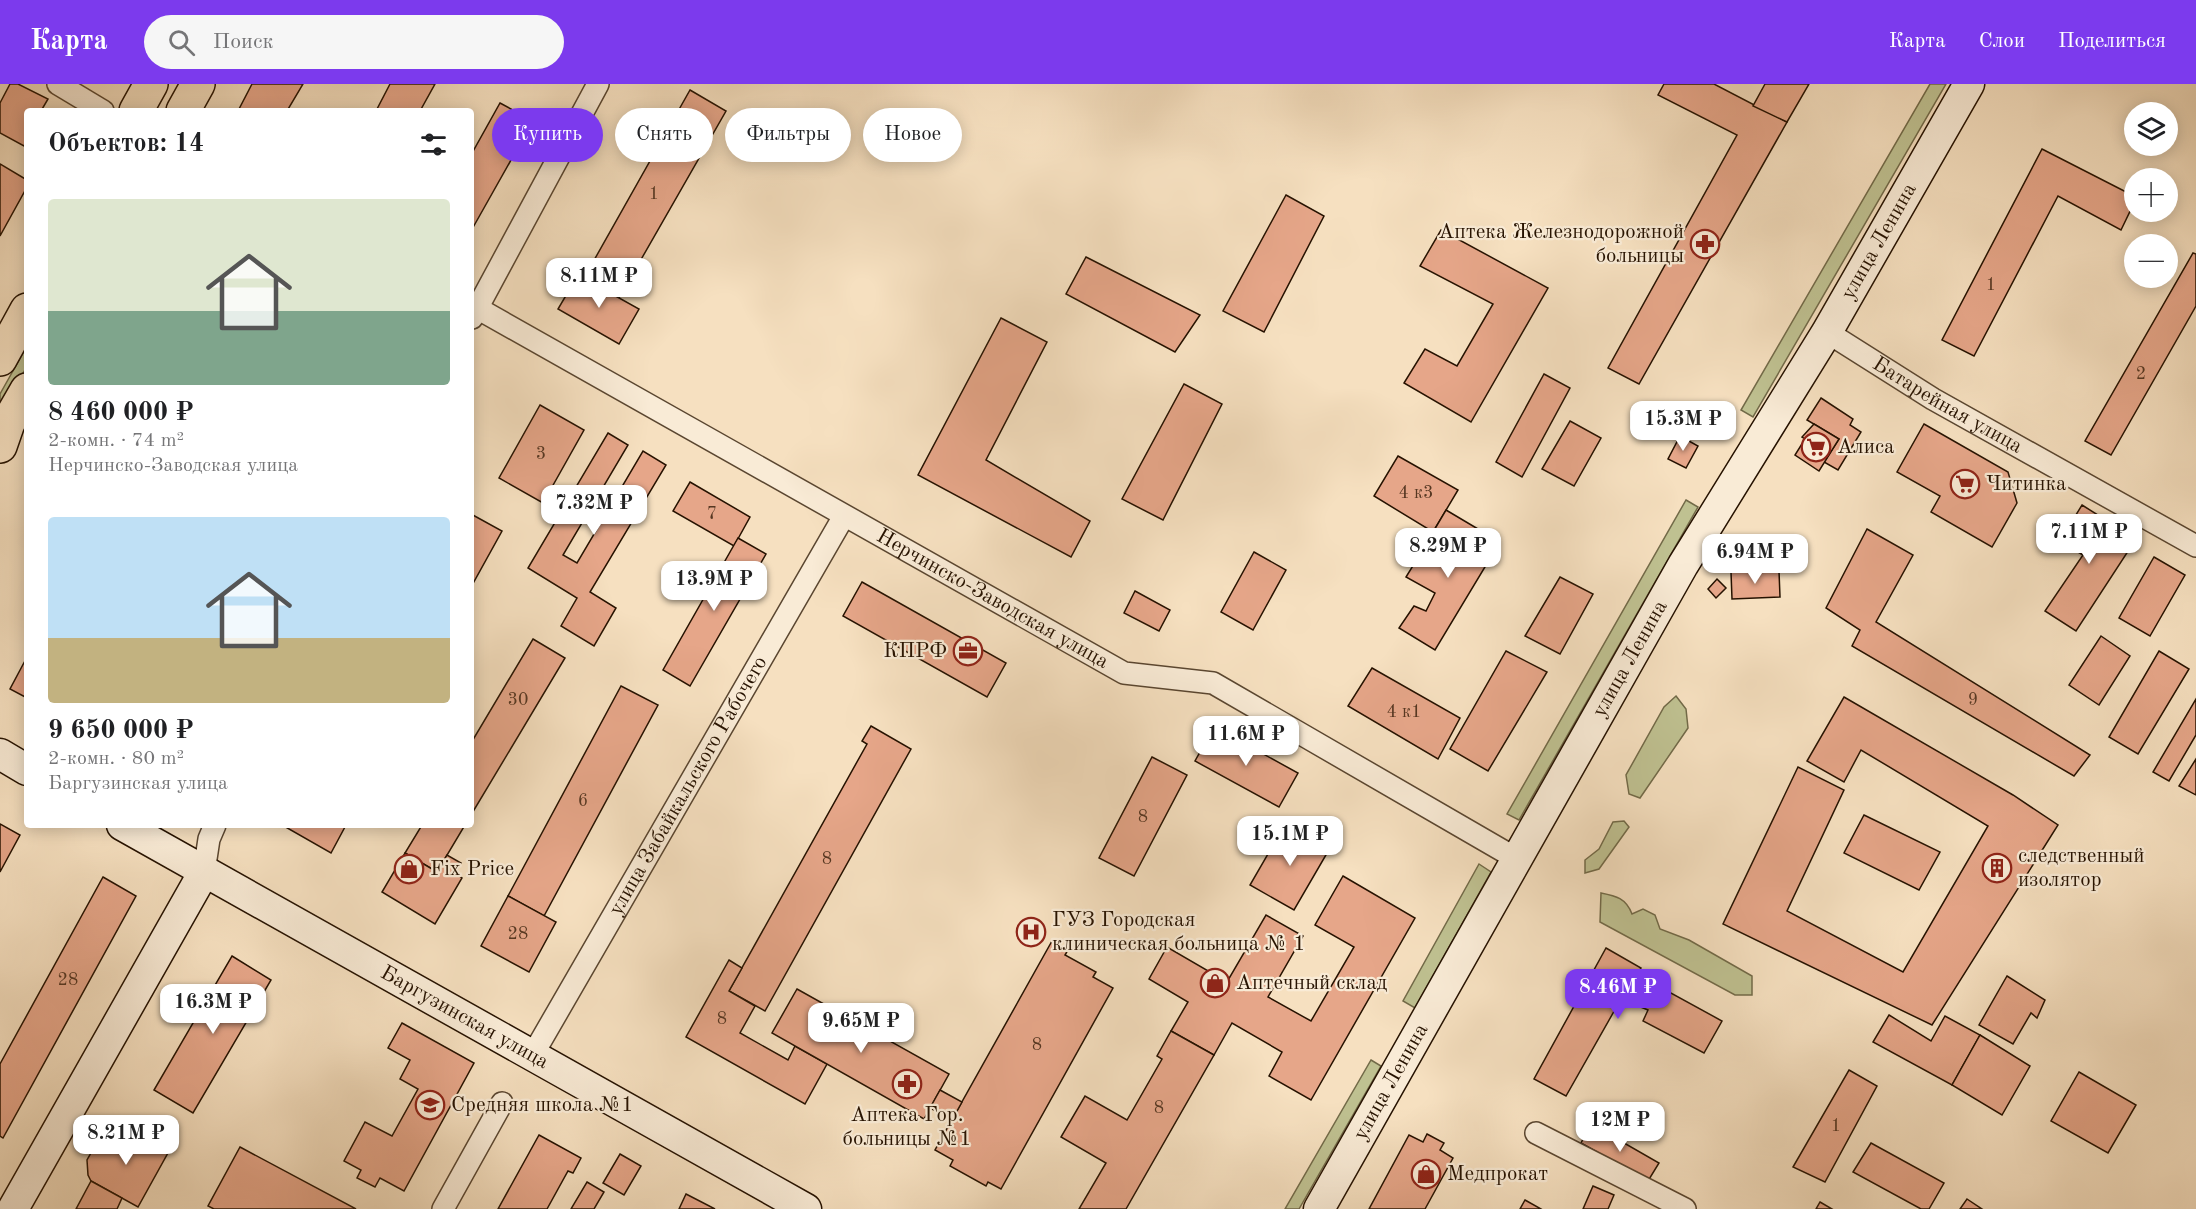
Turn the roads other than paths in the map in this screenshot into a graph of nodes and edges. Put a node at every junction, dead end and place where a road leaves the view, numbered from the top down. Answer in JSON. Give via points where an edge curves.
{"nodes":[{"id":1,"x":58,"y":84,"type":"edge"},
{"id":2,"x":151,"y":84,"type":"edge"},
{"id":3,"x":198,"y":84,"type":"edge"},
{"id":4,"x":598,"y":84,"type":"edge"},
{"id":5,"x":1969,"y":84,"type":"edge"},
{"id":6,"x":98,"y":108,"type":"edge"},
{"id":7,"x":138,"y":108,"type":"edge"},
{"id":8,"x":185,"y":108,"type":"edge"},
{"id":9,"x":474,"y":314,"type":"edge"},
{"id":10,"x":24,"y":315,"type":"edge"},
{"id":11,"x":1827,"y":332,"type":"junction"},
{"id":12,"x":0,"y":359,"type":"edge"},
{"id":13,"x":24,"y":396,"type":"edge"},
{"id":14,"x":0,"y":446,"type":"edge"},
{"id":15,"x":844,"y":516,"type":"junction"},
{"id":16,"x":2196,"y":546,"type":"edge"},
{"id":17,"x":0,"y":754,"type":"edge"},
{"id":18,"x":24,"y":768,"type":"edge"},
{"id":19,"x":127,"y":828,"type":"edge"},
{"id":20,"x":214,"y":828,"type":"edge"},
{"id":21,"x":1517,"y":860,"type":"junction"},
{"id":22,"x":204,"y":872,"type":"junction"},
{"id":23,"x":532,"y":1056,"type":"junction"},
{"id":24,"x":502,"y":1103,"type":"dead end"},
{"id":25,"x":1536,"y":1133,"type":"dead end"},
{"id":26,"x":13,"y":1209,"type":"edge"},
{"id":27,"x":443,"y":1209,"type":"edge"},
{"id":28,"x":806,"y":1209,"type":"edge"},
{"id":29,"x":1319,"y":1209,"type":"edge"},
{"id":30,"x":1685,"y":1209,"type":"edge"}],
"edges":[{"from":1,"to":6,"type":"street"},
{"from":2,"to":7,"type":"main road"},
{"from":3,"to":8,"type":"main road"},
{"from":4,"to":9,"type":"street"},
{"from":5,"to":11,"type":"main road","name":"улица Ленина"},
{"from":9,"to":15,"type":"street","name":"Нерчинско-Заводская улица"},
{"from":10,"to":12,"type":"main road"},
{"from":11,"to":16,"type":"street","name":"Батарейная улица","via":[[1933,399]]},
{"from":11,"to":21,"type":"main road","name":"улица Ленина","via":[[1683,566]]},
{"from":13,"to":14,"type":"main road"},
{"from":15,"to":21,"type":"street","name":"Нерчинско-Заводская улица","via":[[1124,673],[1213,682]]},
{"from":15,"to":23,"type":"street","name":"улица Забайкальского Рабочего"},
{"from":17,"to":18,"type":"main road"},
{"from":19,"to":22,"type":"main road","name":"Баргузинская улица"},
{"from":20,"to":22,"type":"street"},
{"from":21,"to":29,"type":"main road","name":"улица Ленина"},
{"from":22,"to":23,"type":"main road","name":"Баргузинская улица"},
{"from":22,"to":26,"type":"main road"},
{"from":23,"to":28,"type":"main road","name":"Баргузинская улица"},
{"from":24,"to":27,"type":"street"},
{"from":25,"to":30,"type":"street"}]}
